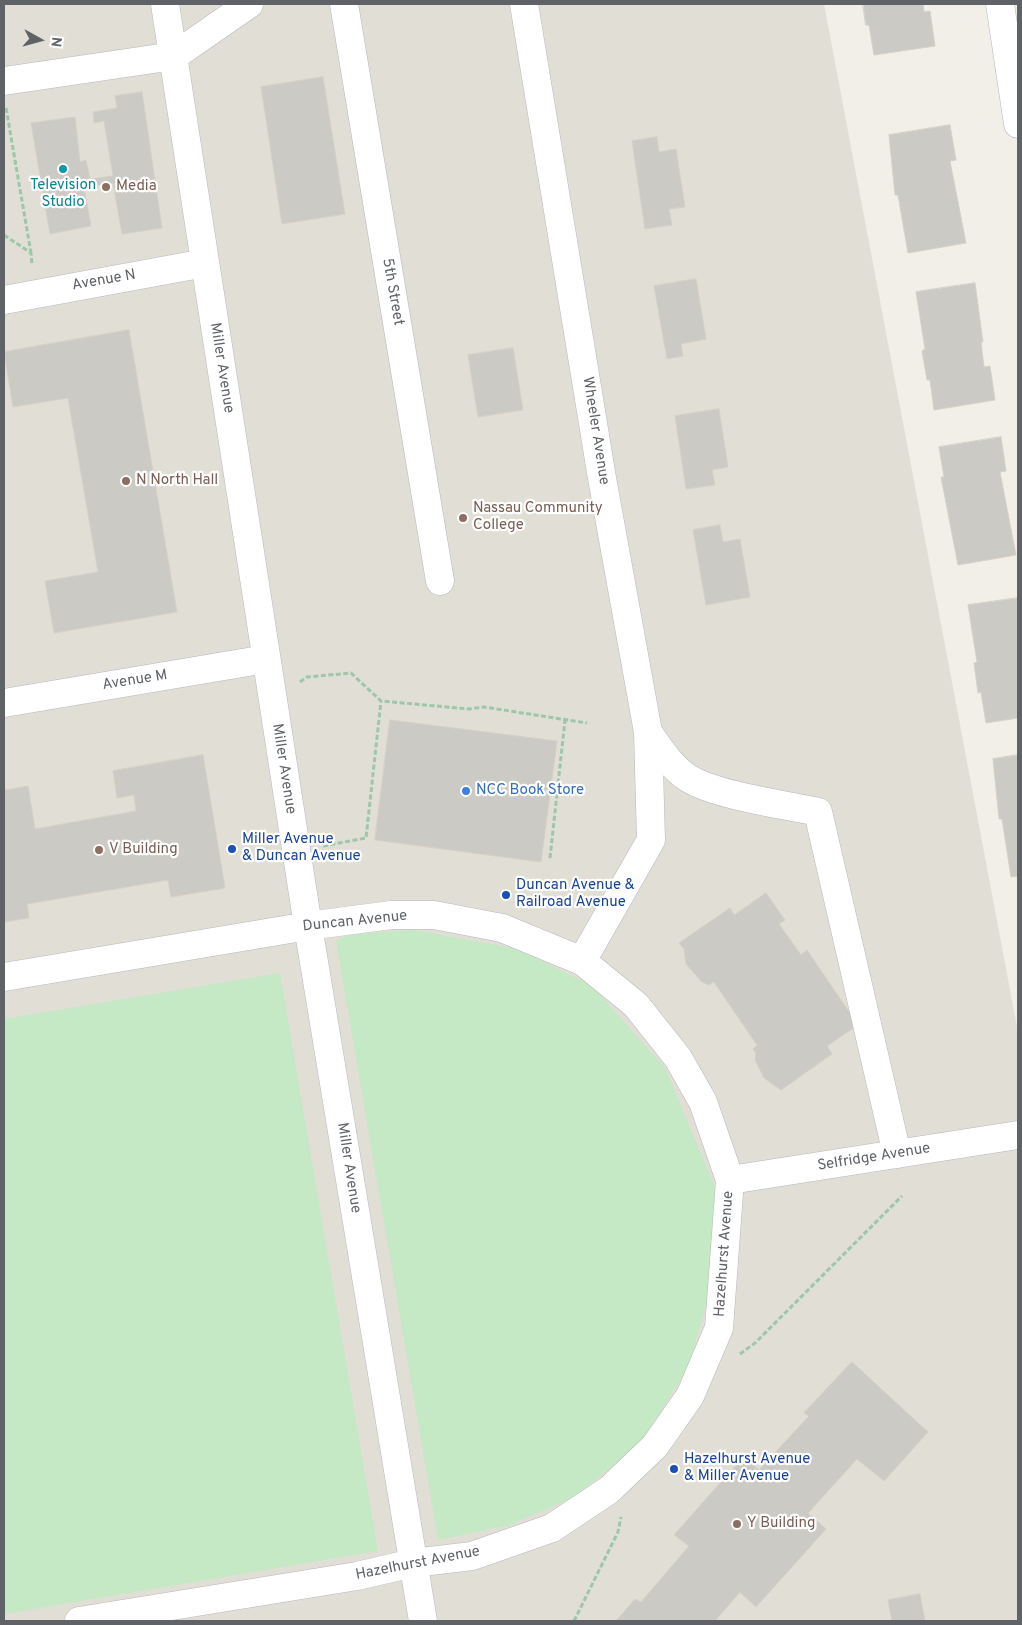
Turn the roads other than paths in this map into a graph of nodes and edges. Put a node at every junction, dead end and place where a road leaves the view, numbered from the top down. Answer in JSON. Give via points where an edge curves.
{"nodes":[{"id":1,"x":165,"y":4,"type":"edge"},
{"id":2,"x":249,"y":4,"type":"edge"},
{"id":3,"x":344,"y":4,"type":"edge"},
{"id":4,"x":524,"y":4,"type":"edge"},
{"id":5,"x":1000,"y":4,"type":"edge"},
{"id":6,"x":174,"y":56,"type":"junction"},
{"id":7,"x":4,"y":91,"type":"edge"},
{"id":8,"x":1018,"y":124,"type":"edge"},
{"id":9,"x":205,"y":263,"type":"junction"},
{"id":10,"x":4,"y":300,"type":"edge"},
{"id":11,"x":440,"y":581,"type":"dead end"},
{"id":12,"x":266,"y":659,"type":"junction"},
{"id":13,"x":4,"y":703,"type":"edge"},
{"id":14,"x":648,"y":732,"type":"junction"},
{"id":15,"x":308,"y":926,"type":"junction"},
{"id":16,"x":582,"y":961,"type":"junction"},
{"id":17,"x":4,"y":978,"type":"edge"},
{"id":18,"x":1018,"y":1135,"type":"edge"},
{"id":19,"x":897,"y":1154,"type":"junction"},
{"id":20,"x":730,"y":1180,"type":"junction"},
{"id":21,"x":413,"y":1563,"type":"junction"},
{"id":22,"x":79,"y":1621,"type":"edge"},
{"id":23,"x":423,"y":1621,"type":"edge"}],
"edges":[{"from":1,"to":6,"type":"street","name":"Miller Avenue"},
{"from":2,"to":6,"type":"street"},
{"from":3,"to":11,"type":"street","name":"5th Street"},
{"from":4,"to":14,"type":"street","name":"Wheeler Avenue","via":[[602,478]]},
{"from":5,"to":8,"type":"street"},
{"from":6,"to":7,"type":"street"},
{"from":6,"to":9,"type":"street","name":"Miller Avenue"},
{"from":9,"to":10,"type":"street","name":"Avenue N"},
{"from":9,"to":12,"type":"street","name":"Miller Avenue"},
{"from":12,"to":13,"type":"street","name":"Avenue M"},
{"from":12,"to":15,"type":"street","name":"Miller Avenue"},
{"from":14,"to":16,"type":"street","name":"Wheeler Avenue","via":[[650,840]]},
{"from":14,"to":19,"type":"street","via":[[671,764],[689,779],[735,794],[818,812]]},
{"from":15,"to":16,"type":"street","name":"Duncan Avenue","via":[[391,915],[434,915],[502,928]]},
{"from":15,"to":17,"type":"street","name":"Duncan Avenue"},
{"from":15,"to":21,"type":"street","name":"Miller Avenue"},
{"from":16,"to":20,"type":"street","name":"Duncan Avenue","via":[[636,1005],[678,1058],[703,1102]]},
{"from":18,"to":19,"type":"street","name":"Selfridge Avenue"},
{"from":19,"to":20,"type":"street","name":"Selfridge Avenue"},
{"from":20,"to":21,"type":"street","name":"Hazelhurst Avenue","via":[[719,1328],[690,1396],[655,1446],[609,1490],[552,1528],[472,1556]]},
{"from":21,"to":22,"type":"street","name":"Hazelhurst Avenue","via":[[356,1576]]},
{"from":21,"to":23,"type":"street","name":"Miller Avenue"}]}
